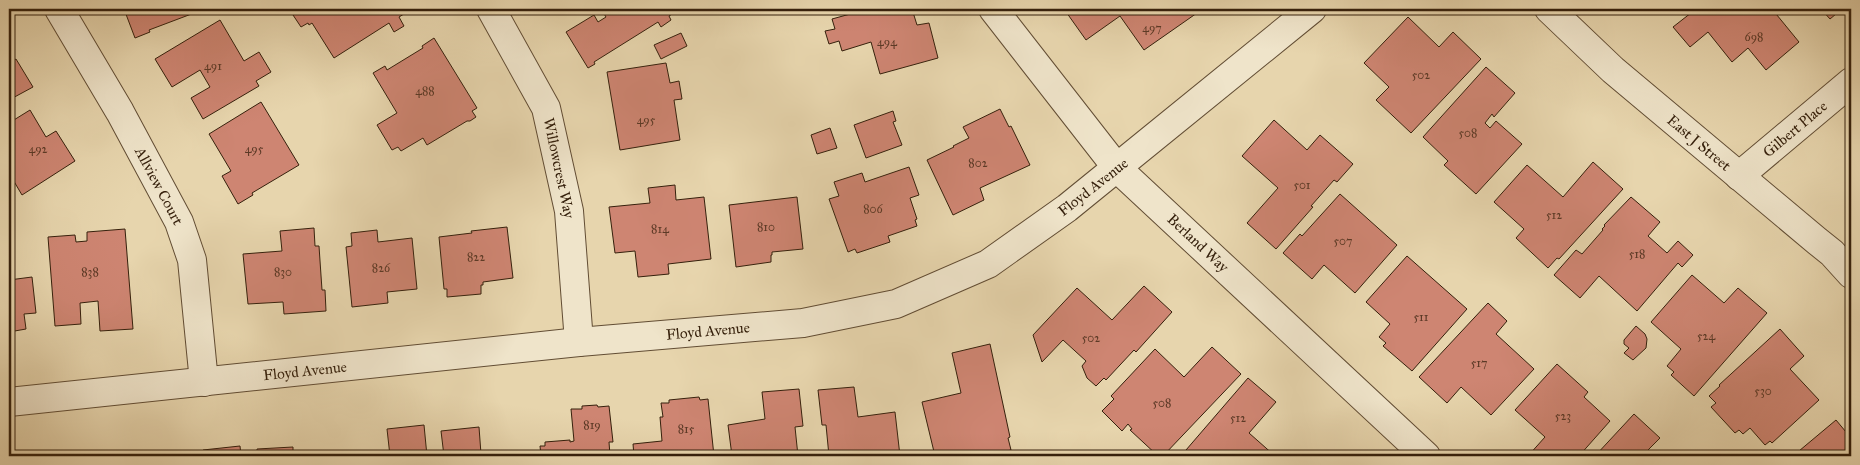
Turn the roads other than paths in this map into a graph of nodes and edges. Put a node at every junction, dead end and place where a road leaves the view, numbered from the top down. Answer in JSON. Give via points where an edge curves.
{"nodes":[{"id":1,"x":59,"y":9,"type":"edge"},
{"id":2,"x":491,"y":9,"type":"edge"},
{"id":3,"x":993,"y":9,"type":"edge"},
{"id":4,"x":1312,"y":9,"type":"edge"},
{"id":5,"x":1549,"y":9,"type":"edge"},
{"id":6,"x":1851,"y":82,"type":"edge"},
{"id":7,"x":1117,"y":168,"type":"junction"},
{"id":8,"x":1738,"y":176,"type":"junction"},
{"id":9,"x":1851,"y":274,"type":"edge"},
{"id":10,"x":579,"y":342,"type":"junction"},
{"id":11,"x":204,"y":382,"type":"junction"},
{"id":12,"x":9,"y":402,"type":"edge"},
{"id":13,"x":1426,"y":456,"type":"edge"}],
"edges":[{"from":1,"to":11,"type":"street","name":"Allview Court","via":[[180,222],[192,260]]},
{"from":2,"to":10,"type":"street","name":"Willowcrest Way","via":[[546,108],[569,211]]},
{"from":3,"to":7,"type":"street","name":"Berland Way"},
{"from":4,"to":7,"type":"street","name":"Floyd Avenue"},
{"from":5,"to":8,"type":"street","name":"East J Street","via":[[1613,70]]},
{"from":6,"to":8,"type":"street","name":"Gilbert Place"},
{"from":7,"to":10,"type":"street","name":"Floyd Avenue","via":[[988,264],[896,304],[803,322]]},
{"from":7,"to":13,"type":"street","name":"Berland Way"},
{"from":8,"to":9,"type":"street","name":"East J Street","via":[[1832,253]]},
{"from":10,"to":11,"type":"street","name":"Floyd Avenue"},
{"from":11,"to":12,"type":"street","name":"Floyd Avenue"}]}
